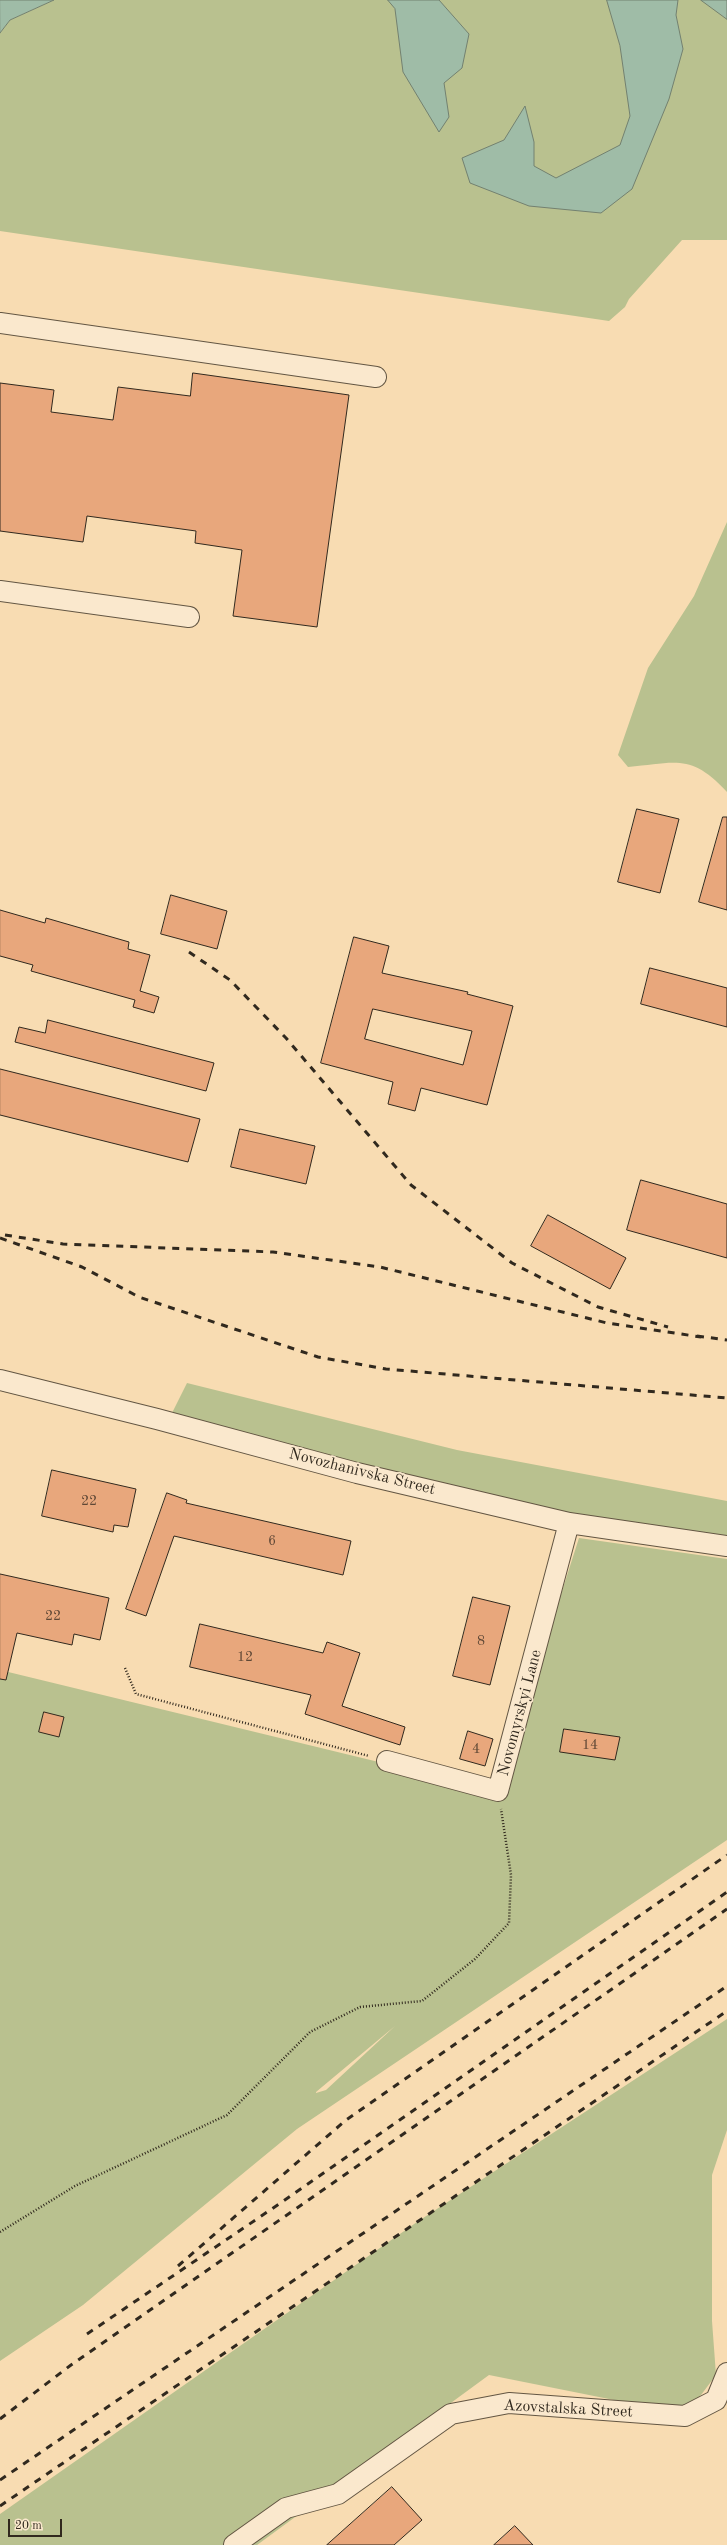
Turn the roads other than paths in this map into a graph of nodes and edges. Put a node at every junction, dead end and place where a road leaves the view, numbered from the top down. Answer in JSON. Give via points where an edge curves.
{"nodes":[{"id":1,"x":0,"y":323,"type":"edge"},
{"id":2,"x":376,"y":376,"type":"dead end"},
{"id":3,"x":0,"y":591,"type":"edge"},
{"id":4,"x":189,"y":617,"type":"dead end"},
{"id":5,"x":0,"y":1380,"type":"edge"},
{"id":6,"x":569,"y":1523,"type":"junction"},
{"id":7,"x":727,"y":1546,"type":"edge"},
{"id":8,"x":387,"y":1761,"type":"road end"},
{"id":9,"x":727,"y":2373,"type":"edge"},
{"id":10,"x":234,"y":2545,"type":"edge"}],
"edges":[{"from":1,"to":2,"type":"street"},
{"from":3,"to":4,"type":"street"},
{"from":5,"to":6,"type":"street","name":"Novozhanivska Street","via":[[357,1473]]},
{"from":6,"to":7,"type":"street","name":"Novozhanivska Street"},
{"from":6,"to":8,"type":"street","name":"Novomyrskyi Lane","via":[[498,1791]]},
{"from":9,"to":10,"type":"street","name":"Azovstalska Street","via":[[716,2400],[685,2416],[509,2403],[451,2414],[338,2494],[286,2508]]}]}
